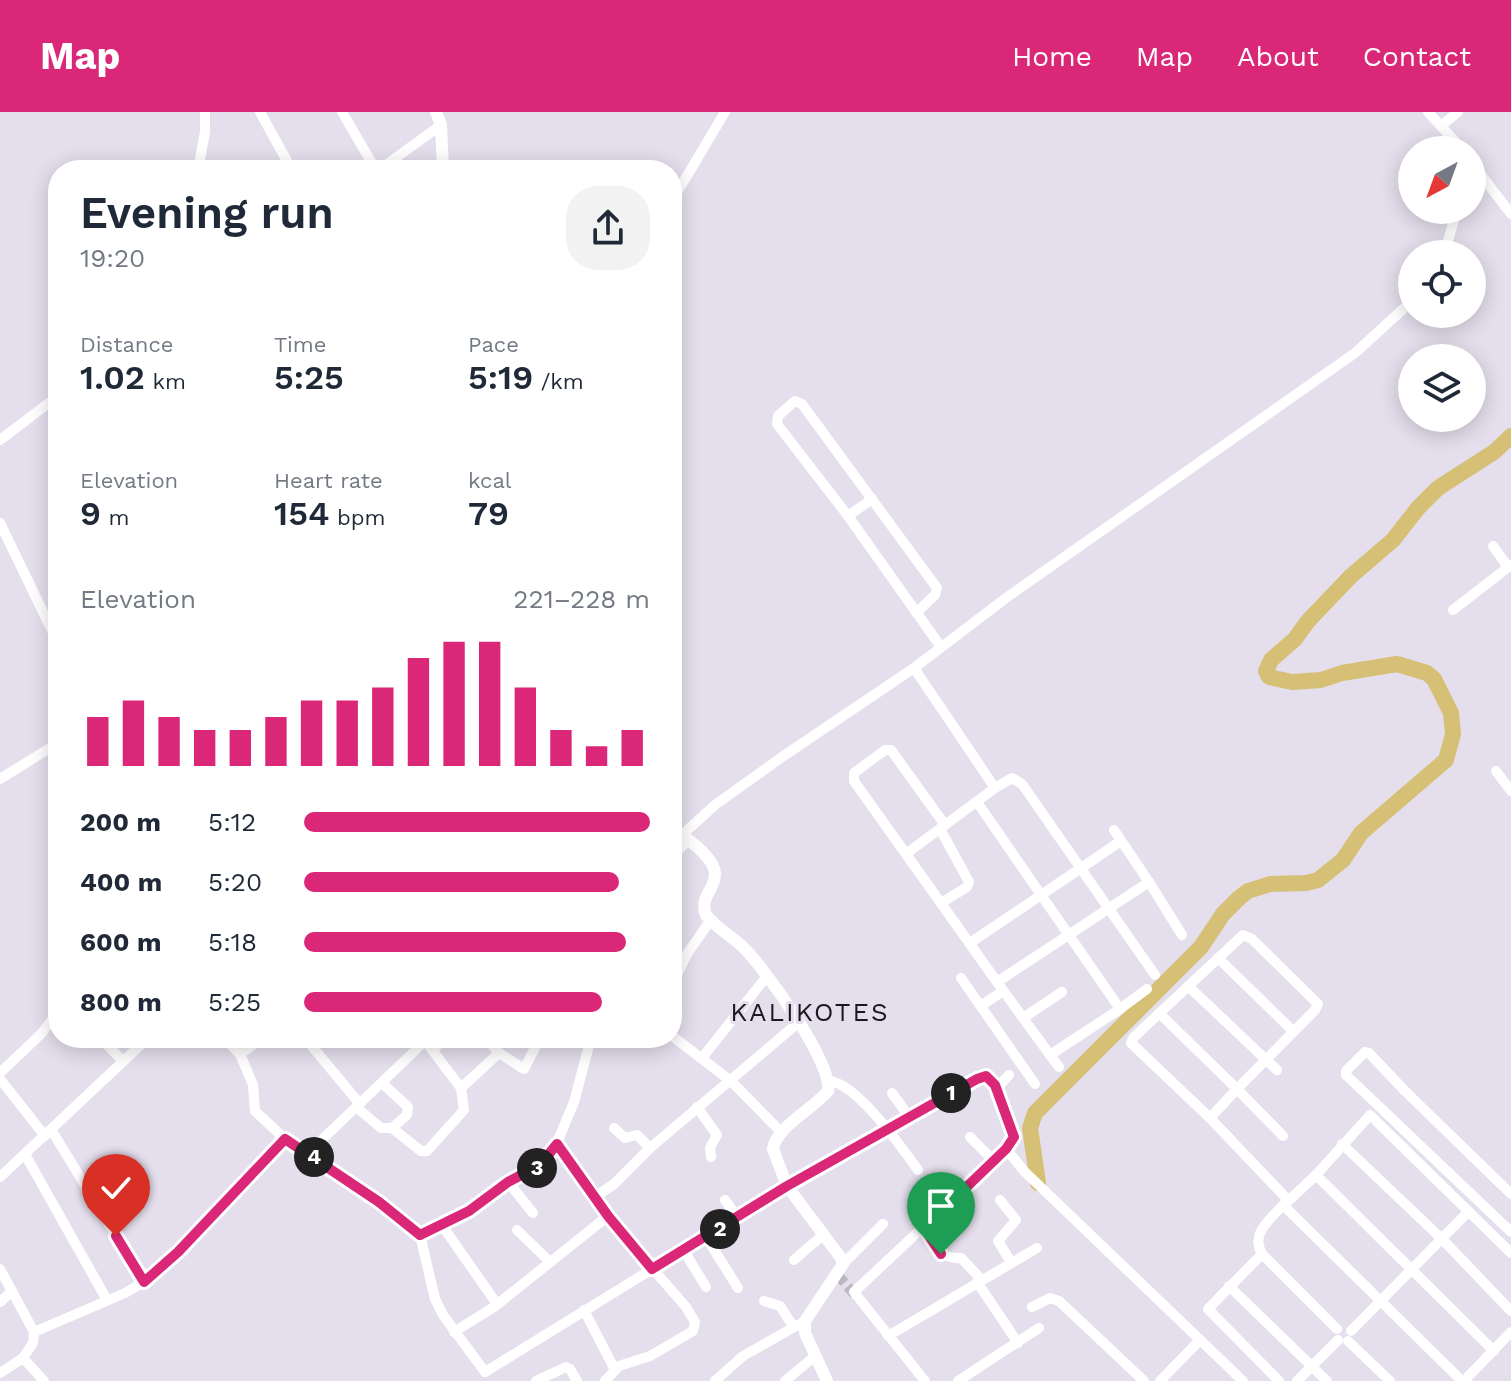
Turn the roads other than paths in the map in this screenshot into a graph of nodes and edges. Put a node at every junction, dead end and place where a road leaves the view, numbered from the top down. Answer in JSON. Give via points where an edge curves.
{"nodes":[{"id":1,"x":205,"y":112,"type":"edge"},
{"id":2,"x":260,"y":112,"type":"edge"},
{"id":3,"x":342,"y":112,"type":"edge"},
{"id":4,"x":436,"y":112,"type":"edge"},
{"id":5,"x":725,"y":112,"type":"edge"},
{"id":6,"x":1428,"y":112,"type":"edge"},
{"id":7,"x":1458,"y":112,"type":"edge"},
{"id":8,"x":441,"y":125,"type":"junction"},
{"id":9,"x":1441,"y":126,"type":"junction"},
{"id":10,"x":1450,"y":136,"type":"edge"},
{"id":11,"x":203,"y":160,"type":"edge"},
{"id":12,"x":286,"y":160,"type":"edge"},
{"id":13,"x":372,"y":160,"type":"edge"},
{"id":14,"x":392,"y":160,"type":"edge"},
{"id":15,"x":443,"y":160,"type":"edge"},
{"id":16,"x":1486,"y":181,"type":"edge"},
{"id":17,"x":682,"y":184,"type":"edge"},
{"id":18,"x":1511,"y":214,"type":"edge"},
{"id":19,"x":1398,"y":313,"type":"edge"},
{"id":20,"x":48,"y":404,"type":"edge"},
{"id":21,"x":0,"y":440,"type":"edge"},
{"id":22,"x":872,"y":499,"type":"junction"},
{"id":23,"x":848,"y":516,"type":"junction"},
{"id":24,"x":0,"y":523,"type":"edge"},
{"id":25,"x":1493,"y":546,"type":"dead end"},
{"id":26,"x":1509,"y":566,"type":"edge"},
{"id":27,"x":1453,"y":610,"type":"dead end"},
{"id":28,"x":916,"y":613,"type":"junction"},
{"id":29,"x":48,"y":622,"type":"edge"},
{"id":30,"x":941,"y":647,"type":"junction"},
{"id":31,"x":914,"y":668,"type":"junction"},
{"id":32,"x":48,"y":749,"type":"edge"},
{"id":33,"x":1496,"y":771,"type":"dead end"},
{"id":34,"x":0,"y":779,"type":"edge"},
{"id":35,"x":995,"y":788,"type":"junction"},
{"id":36,"x":1511,"y":791,"type":"edge"},
{"id":37,"x":977,"y":802,"type":"junction"},
{"id":38,"x":942,"y":827,"type":"junction"},
{"id":39,"x":1114,"y":830,"type":"dead end"},
{"id":40,"x":682,"y":833,"type":"edge"},
{"id":41,"x":682,"y":835,"type":"edge"},
{"id":42,"x":1121,"y":841,"type":"junction"},
{"id":43,"x":907,"y":853,"type":"junction"},
{"id":44,"x":1080,"y":868,"type":"junction"},
{"id":45,"x":1149,"y":882,"type":"junction"},
{"id":46,"x":1039,"y":894,"type":"junction"},
{"id":47,"x":941,"y":903,"type":"junction"},
{"id":48,"x":1109,"y":908,"type":"junction"},
{"id":49,"x":710,"y":921,"type":"junction"},
{"id":50,"x":1182,"y":935,"type":"dead end"},
{"id":51,"x":1069,"y":936,"type":"junction"},
{"id":52,"x":970,"y":943,"type":"junction"},
{"id":53,"x":1218,"y":958,"type":"junction"},
{"id":54,"x":682,"y":964,"type":"edge"},
{"id":55,"x":1155,"y":975,"type":"dead end"},
{"id":56,"x":767,"y":976,"type":"junction"},
{"id":57,"x":961,"y":978,"type":"dead end"},
{"id":58,"x":1188,"y":986,"type":"junction"},
{"id":59,"x":1000,"y":987,"type":"junction"},
{"id":60,"x":1147,"y":989,"type":"dead end"},
{"id":61,"x":1062,"y":992,"type":"dead end"},
{"id":62,"x":982,"y":1005,"type":"junction"},
{"id":63,"x":1120,"y":1009,"type":"junction"},
{"id":64,"x":1159,"y":1013,"type":"junction"},
{"id":65,"x":1023,"y":1018,"type":"junction"},
{"id":66,"x":798,"y":1023,"type":"junction"},
{"id":67,"x":48,"y":1025,"type":"edge"},
{"id":68,"x":1293,"y":1031,"type":"junction"},
{"id":69,"x":682,"y":1043,"type":"edge"},
{"id":70,"x":110,"y":1048,"type":"edge"},
{"id":71,"x":137,"y":1048,"type":"edge"},
{"id":72,"x":234,"y":1048,"type":"edge"},
{"id":73,"x":249,"y":1048,"type":"edge"},
{"id":74,"x":313,"y":1048,"type":"edge"},
{"id":75,"x":415,"y":1048,"type":"edge"},
{"id":76,"x":495,"y":1048,"type":"edge"},
{"id":77,"x":535,"y":1048,"type":"edge"},
{"id":78,"x":589,"y":1048,"type":"edge"},
{"id":79,"x":433,"y":1050,"type":"edge"},
{"id":80,"x":499,"y":1053,"type":"junction"},
{"id":81,"x":240,"y":1054,"type":"junction"},
{"id":82,"x":1050,"y":1055,"type":"junction"},
{"id":83,"x":702,"y":1058,"type":"junction"},
{"id":84,"x":1265,"y":1060,"type":"junction"},
{"id":85,"x":123,"y":1061,"type":"junction"},
{"id":86,"x":1059,"y":1067,"type":"dead end"},
{"id":87,"x":1277,"y":1070,"type":"dead end"},
{"id":88,"x":0,"y":1073,"type":"edge"},
{"id":89,"x":1009,"y":1075,"type":"dead end"},
{"id":90,"x":0,"y":1079,"type":"edge"},
{"id":91,"x":731,"y":1081,"type":"junction"},
{"id":92,"x":829,"y":1081,"type":"junction"},
{"id":93,"x":382,"y":1083,"type":"junction"},
{"id":94,"x":1035,"y":1084,"type":"dead end"},
{"id":95,"x":461,"y":1088,"type":"junction"},
{"id":96,"x":996,"y":1089,"type":"junction"},
{"id":97,"x":1237,"y":1089,"type":"junction"},
{"id":98,"x":892,"y":1093,"type":"dead end"},
{"id":99,"x":358,"y":1106,"type":"junction"},
{"id":100,"x":697,"y":1107,"type":"junction"},
{"id":101,"x":910,"y":1118,"type":"junction"},
{"id":102,"x":1210,"y":1118,"type":"junction"},
{"id":103,"x":392,"y":1128,"type":"junction"},
{"id":104,"x":614,"y":1128,"type":"dead end"},
{"id":105,"x":888,"y":1131,"type":"junction"},
{"id":106,"x":781,"y":1132,"type":"junction"},
{"id":107,"x":49,"y":1133,"type":"junction"},
{"id":108,"x":1283,"y":1136,"type":"dead end"},
{"id":109,"x":970,"y":1137,"type":"dead end"},
{"id":110,"x":285,"y":1139,"type":"junction"},
{"id":111,"x":557,"y":1144,"type":"junction"},
{"id":112,"x":1342,"y":1144,"type":"junction"},
{"id":113,"x":650,"y":1148,"type":"junction"},
{"id":114,"x":1006,"y":1149,"type":"junction"},
{"id":115,"x":308,"y":1153,"type":"junction"},
{"id":116,"x":26,"y":1156,"type":"junction"},
{"id":117,"x":711,"y":1157,"type":"dead end"},
{"id":118,"x":993,"y":1160,"type":"junction"},
{"id":119,"x":918,"y":1170,"type":"dead end"},
{"id":120,"x":1316,"y":1175,"type":"junction"},
{"id":121,"x":0,"y":1177,"type":"edge"},
{"id":122,"x":508,"y":1182,"type":"junction"},
{"id":123,"x":787,"y":1186,"type":"junction"},
{"id":124,"x":1510,"y":1191,"type":"edge"},
{"id":125,"x":595,"y":1197,"type":"junction"},
{"id":126,"x":725,"y":1200,"type":"dead end"},
{"id":127,"x":1000,"y":1200,"type":"dead end"},
{"id":128,"x":1285,"y":1200,"type":"junction"},
{"id":129,"x":1468,"y":1212,"type":"junction"},
{"id":130,"x":533,"y":1213,"type":"dead end"},
{"id":131,"x":608,"y":1216,"type":"junction"},
{"id":132,"x":738,"y":1218,"type":"junction"},
{"id":133,"x":441,"y":1224,"type":"junction"},
{"id":134,"x":883,"y":1224,"type":"dead end"},
{"id":135,"x":924,"y":1228,"type":"junction"},
{"id":136,"x":517,"y":1230,"type":"dead end"},
{"id":137,"x":1511,"y":1232,"type":"edge"},
{"id":138,"x":824,"y":1234,"type":"junction"},
{"id":139,"x":420,"y":1235,"type":"junction"},
{"id":140,"x":706,"y":1237,"type":"junction"},
{"id":141,"x":1443,"y":1240,"type":"junction"},
{"id":142,"x":1037,"y":1248,"type":"dead end"},
{"id":143,"x":684,"y":1251,"type":"junction"},
{"id":144,"x":1511,"y":1253,"type":"edge"},
{"id":145,"x":1262,"y":1254,"type":"junction"},
{"id":146,"x":794,"y":1260,"type":"dead end"},
{"id":147,"x":549,"y":1261,"type":"junction"},
{"id":148,"x":1011,"y":1262,"type":"junction"},
{"id":149,"x":843,"y":1264,"type":"junction"},
{"id":150,"x":0,"y":1269,"type":"edge"},
{"id":151,"x":652,"y":1269,"type":"junction"},
{"id":152,"x":1413,"y":1270,"type":"junction"},
{"id":153,"x":979,"y":1281,"type":"junction"},
{"id":154,"x":144,"y":1282,"type":"junction"},
{"id":155,"x":1229,"y":1286,"type":"junction"},
{"id":156,"x":706,"y":1287,"type":"dead end"},
{"id":157,"x":738,"y":1288,"type":"dead end"},
{"id":158,"x":12,"y":1291,"type":"junction"},
{"id":159,"x":1381,"y":1297,"type":"junction"},
{"id":160,"x":107,"y":1300,"type":"junction"},
{"id":161,"x":764,"y":1301,"type":"dead end"},
{"id":162,"x":0,"y":1302,"type":"edge"},
{"id":163,"x":497,"y":1304,"type":"junction"},
{"id":164,"x":1032,"y":1307,"type":"dead end"},
{"id":165,"x":584,"y":1310,"type":"junction"},
{"id":166,"x":1511,"y":1311,"type":"edge"},
{"id":167,"x":799,"y":1324,"type":"junction"},
{"id":168,"x":1039,"y":1328,"type":"dead end"},
{"id":169,"x":34,"y":1332,"type":"junction"},
{"id":170,"x":454,"y":1332,"type":"junction"},
{"id":171,"x":1511,"y":1332,"type":"edge"},
{"id":172,"x":1344,"y":1333,"type":"junction"},
{"id":173,"x":888,"y":1336,"type":"junction"},
{"id":174,"x":1200,"y":1340,"type":"junction"},
{"id":175,"x":1018,"y":1343,"type":"junction"},
{"id":176,"x":1494,"y":1351,"type":"junction"},
{"id":177,"x":815,"y":1356,"type":"junction"},
{"id":178,"x":23,"y":1358,"type":"junction"},
{"id":179,"x":1312,"y":1366,"type":"junction"},
{"id":180,"x":615,"y":1370,"type":"junction"},
{"id":181,"x":0,"y":1373,"type":"edge"},
{"id":182,"x":488,"y":1376,"type":"edge"},
{"id":183,"x":720,"y":1379,"type":"edge"},
{"id":184,"x":44,"y":1381,"type":"edge"},
{"id":185,"x":536,"y":1381,"type":"edge"},
{"id":186,"x":577,"y":1381,"type":"edge"},
{"id":187,"x":605,"y":1381,"type":"edge"},
{"id":188,"x":785,"y":1381,"type":"edge"},
{"id":189,"x":827,"y":1381,"type":"edge"},
{"id":190,"x":925,"y":1381,"type":"edge"},
{"id":191,"x":958,"y":1381,"type":"edge"},
{"id":192,"x":1144,"y":1381,"type":"edge"},
{"id":193,"x":1160,"y":1381,"type":"edge"},
{"id":194,"x":1243,"y":1381,"type":"edge"},
{"id":195,"x":1279,"y":1381,"type":"edge"},
{"id":196,"x":1297,"y":1381,"type":"edge"},
{"id":197,"x":1327,"y":1381,"type":"edge"},
{"id":198,"x":1390,"y":1381,"type":"edge"},
{"id":199,"x":1463,"y":1381,"type":"edge"}],
"edges":[{"from":1,"to":11,"type":"street"},
{"from":2,"to":12,"type":"street"},
{"from":3,"to":13,"type":"street"},
{"from":4,"to":8,"type":"street"},
{"from":5,"to":17,"type":"street"},
{"from":6,"to":9,"type":"street"},
{"from":7,"to":9,"type":"street"},
{"from":8,"to":14,"type":"street"},
{"from":8,"to":15,"type":"street"},
{"from":9,"to":10,"type":"street"},
{"from":16,"to":18,"type":"street"},
{"from":19,"to":30,"type":"street","via":[[1344,361]]},
{"from":20,"to":21,"type":"street"},
{"from":22,"to":23,"type":"street"},
{"from":22,"to":23,"type":"street","via":[[795,401],[778,416],[777,424]]},
{"from":22,"to":28,"type":"street","via":[[937,588]]},
{"from":23,"to":28,"type":"street"},
{"from":24,"to":29,"type":"street"},
{"from":25,"to":26,"type":"street"},
{"from":26,"to":27,"type":"street"},
{"from":28,"to":30,"type":"street"},
{"from":30,"to":31,"type":"street"},
{"from":31,"to":35,"type":"street"},
{"from":31,"to":40,"type":"street","via":[[769,765]]},
{"from":32,"to":34,"type":"street"},
{"from":33,"to":36,"type":"street"},
{"from":35,"to":37,"type":"street"},
{"from":35,"to":44,"type":"street","via":[[1012,778],[1019,781]]},
{"from":37,"to":38,"type":"street"},
{"from":37,"to":46,"type":"street"},
{"from":38,"to":43,"type":"street"},
{"from":38,"to":43,"type":"street","via":[[891,750],[856,771],[854,779]]},
{"from":38,"to":47,"type":"street","via":[[969,882]]},
{"from":39,"to":42,"type":"street"},
{"from":41,"to":49,"type":"street","via":[[715,870],[704,900]]},
{"from":42,"to":44,"type":"street"},
{"from":42,"to":45,"type":"street"},
{"from":43,"to":47,"type":"street"},
{"from":44,"to":46,"type":"street"},
{"from":44,"to":48,"type":"street"},
{"from":45,"to":48,"type":"street"},
{"from":45,"to":50,"type":"street"},
{"from":46,"to":51,"type":"street"},
{"from":46,"to":52,"type":"street"},
{"from":47,"to":52,"type":"street"},
{"from":48,"to":51,"type":"street"},
{"from":48,"to":55,"type":"street"},
{"from":49,"to":54,"type":"street"},
{"from":49,"to":56,"type":"street","via":[[743,947]]},
{"from":51,"to":59,"type":"street"},
{"from":51,"to":63,"type":"street"},
{"from":52,"to":59,"type":"street"},
{"from":53,"to":58,"type":"street"},
{"from":53,"to":68,"type":"street"},
{"from":53,"to":68,"type":"street","via":[[1247,936],[1317,1002]]},
{"from":56,"to":66,"type":"street"},
{"from":56,"to":83,"type":"street"},
{"from":57,"to":62,"type":"street"},
{"from":58,"to":64,"type":"street"},
{"from":58,"to":84,"type":"street"},
{"from":59,"to":62,"type":"street"},
{"from":59,"to":65,"type":"street"},
{"from":60,"to":63,"type":"street"},
{"from":61,"to":65,"type":"street"},
{"from":62,"to":94,"type":"street"},
{"from":63,"to":82,"type":"street"},
{"from":64,"to":97,"type":"street"},
{"from":64,"to":102,"type":"street","via":[[1131,1044]]},
{"from":65,"to":82,"type":"street"},
{"from":66,"to":91,"type":"street"},
{"from":66,"to":92,"type":"street"},
{"from":67,"to":88,"type":"street"},
{"from":68,"to":84,"type":"street"},
{"from":69,"to":83,"type":"street"},
{"from":70,"to":85,"type":"street"},
{"from":71,"to":85,"type":"street"},
{"from":72,"to":81,"type":"street"},
{"from":73,"to":81,"type":"street"},
{"from":74,"to":99,"type":"street"},
{"from":75,"to":93,"type":"street"},
{"from":76,"to":80,"type":"street"},
{"from":77,"to":80,"type":"street","via":[[524,1069]]},
{"from":78,"to":111,"type":"street"},
{"from":79,"to":95,"type":"street"},
{"from":80,"to":95,"type":"street"},
{"from":81,"to":110,"type":"street","via":[[253,1085],[255,1111]]},
{"from":82,"to":86,"type":"street"},
{"from":83,"to":91,"type":"street"},
{"from":84,"to":87,"type":"street"},
{"from":84,"to":97,"type":"street"},
{"from":85,"to":107,"type":"street"},
{"from":89,"to":96,"type":"street"},
{"from":90,"to":107,"type":"street"},
{"from":91,"to":100,"type":"street"},
{"from":91,"to":106,"type":"street"},
{"from":92,"to":105,"type":"street","via":[[846,1087]]},
{"from":92,"to":106,"type":"street","via":[[823,1097]]},
{"from":93,"to":99,"type":"street"},
{"from":93,"to":103,"type":"street","via":[[408,1107],[407,1115]]},
{"from":95,"to":103,"type":"street","via":[[464,1110],[427,1151]]},
{"from":96,"to":101,"type":"street","via":[[982,1076]]},
{"from":96,"to":114,"type":"street","via":[[1014,1133]]},
{"from":97,"to":102,"type":"street"},
{"from":97,"to":108,"type":"street"},
{"from":98,"to":101,"type":"street"},
{"from":99,"to":103,"type":"street","via":[[381,1128]]},
{"from":99,"to":115,"type":"street"},
{"from":100,"to":113,"type":"street"},
{"from":100,"to":117,"type":"street","via":[[717,1135]]},
{"from":101,"to":105,"type":"street"},
{"from":102,"to":128,"type":"street"},
{"from":104,"to":113,"type":"street","via":[[625,1138],[637,1135]]},
{"from":105,"to":119,"type":"street"},
{"from":105,"to":123,"type":"street"},
{"from":106,"to":123,"type":"street","via":[[773,1149]]},
{"from":107,"to":116,"type":"street"},
{"from":107,"to":154,"type":"street"},
{"from":109,"to":118,"type":"street"},
{"from":110,"to":115,"type":"street"},
{"from":110,"to":154,"type":"street"},
{"from":111,"to":122,"type":"street","via":[[540,1165]]},
{"from":111,"to":125,"type":"street"},
{"from":112,"to":120,"type":"street"},
{"from":112,"to":129,"type":"street","via":[[1370,1115]]},
{"from":112,"to":141,"type":"street"},
{"from":113,"to":125,"type":"street"},
{"from":114,"to":118,"type":"street"},
{"from":114,"to":174,"type":"street"},
{"from":115,"to":139,"type":"street"},
{"from":116,"to":121,"type":"street"},
{"from":116,"to":160,"type":"street"},
{"from":118,"to":135,"type":"street"},
{"from":120,"to":128,"type":"street"},
{"from":120,"to":152,"type":"street"},
{"from":122,"to":130,"type":"street"},
{"from":122,"to":133,"type":"street"},
{"from":123,"to":132,"type":"street"},
{"from":123,"to":138,"type":"street"},
{"from":124,"to":137,"type":"street","via":[[1369,1053],[1346,1071]]},
{"from":125,"to":131,"type":"street"},
{"from":126,"to":132,"type":"street"},
{"from":127,"to":148,"type":"street","via":[[1016,1220],[998,1241]]},
{"from":128,"to":145,"type":"street","via":[[1259,1233],[1256,1243]]},
{"from":128,"to":159,"type":"street"},
{"from":129,"to":141,"type":"street"},
{"from":129,"to":144,"type":"street"},
{"from":131,"to":147,"type":"street"},
{"from":131,"to":151,"type":"street"},
{"from":132,"to":140,"type":"street"},
{"from":133,"to":139,"type":"street"},
{"from":133,"to":163,"type":"street"},
{"from":134,"to":149,"type":"street"},
{"from":135,"to":153,"type":"street","via":[[941,1254],[961,1258]]},
{"from":135,"to":173,"type":"street","via":[[854,1292]]},
{"from":136,"to":147,"type":"street"},
{"from":138,"to":146,"type":"street"},
{"from":138,"to":149,"type":"street"},
{"from":139,"to":170,"type":"street","via":[[435,1299]]},
{"from":140,"to":143,"type":"street"},
{"from":140,"to":157,"type":"street"},
{"from":141,"to":152,"type":"street"},
{"from":141,"to":166,"type":"street"},
{"from":142,"to":148,"type":"street"},
{"from":143,"to":151,"type":"street"},
{"from":143,"to":156,"type":"street"},
{"from":145,"to":155,"type":"street"},
{"from":145,"to":172,"type":"street"},
{"from":147,"to":163,"type":"street"},
{"from":148,"to":153,"type":"street"},
{"from":149,"to":167,"type":"street"},
{"from":150,"to":158,"type":"street"},
{"from":151,"to":165,"type":"street"},
{"from":151,"to":180,"type":"street","via":[[686,1307],[695,1328]]},
{"from":152,"to":159,"type":"street"},
{"from":152,"to":176,"type":"street"},
{"from":153,"to":173,"type":"street"},
{"from":153,"to":175,"type":"street"},
{"from":154,"to":160,"type":"street"},
{"from":155,"to":179,"type":"street"},
{"from":155,"to":195,"type":"street","via":[[1209,1311]]},
{"from":158,"to":162,"type":"street"},
{"from":158,"to":169,"type":"street"},
{"from":159,"to":172,"type":"street"},
{"from":159,"to":199,"type":"street"},
{"from":160,"to":169,"type":"street"},
{"from":161,"to":167,"type":"street","via":[[780,1306]]},
{"from":163,"to":170,"type":"street"},
{"from":164,"to":192,"type":"street","via":[[1047,1298],[1059,1301]]},
{"from":165,"to":180,"type":"street"},
{"from":165,"to":182,"type":"street"},
{"from":167,"to":177,"type":"street"},
{"from":167,"to":183,"type":"street","via":[[743,1356]]},
{"from":168,"to":175,"type":"street"},
{"from":169,"to":178,"type":"street"},
{"from":170,"to":182,"type":"street"},
{"from":171,"to":176,"type":"street"},
{"from":172,"to":179,"type":"street"},
{"from":172,"to":198,"type":"street"},
{"from":173,"to":190,"type":"street"},
{"from":174,"to":193,"type":"street"},
{"from":174,"to":194,"type":"street"},
{"from":175,"to":191,"type":"street"},
{"from":176,"to":199,"type":"street"},
{"from":177,"to":188,"type":"street"},
{"from":177,"to":189,"type":"street"},
{"from":178,"to":181,"type":"street"},
{"from":178,"to":184,"type":"street"},
{"from":179,"to":196,"type":"street"},
{"from":179,"to":197,"type":"street"},
{"from":180,"to":187,"type":"street"},
{"from":185,"to":186,"type":"street","via":[[566,1367]]}]}
